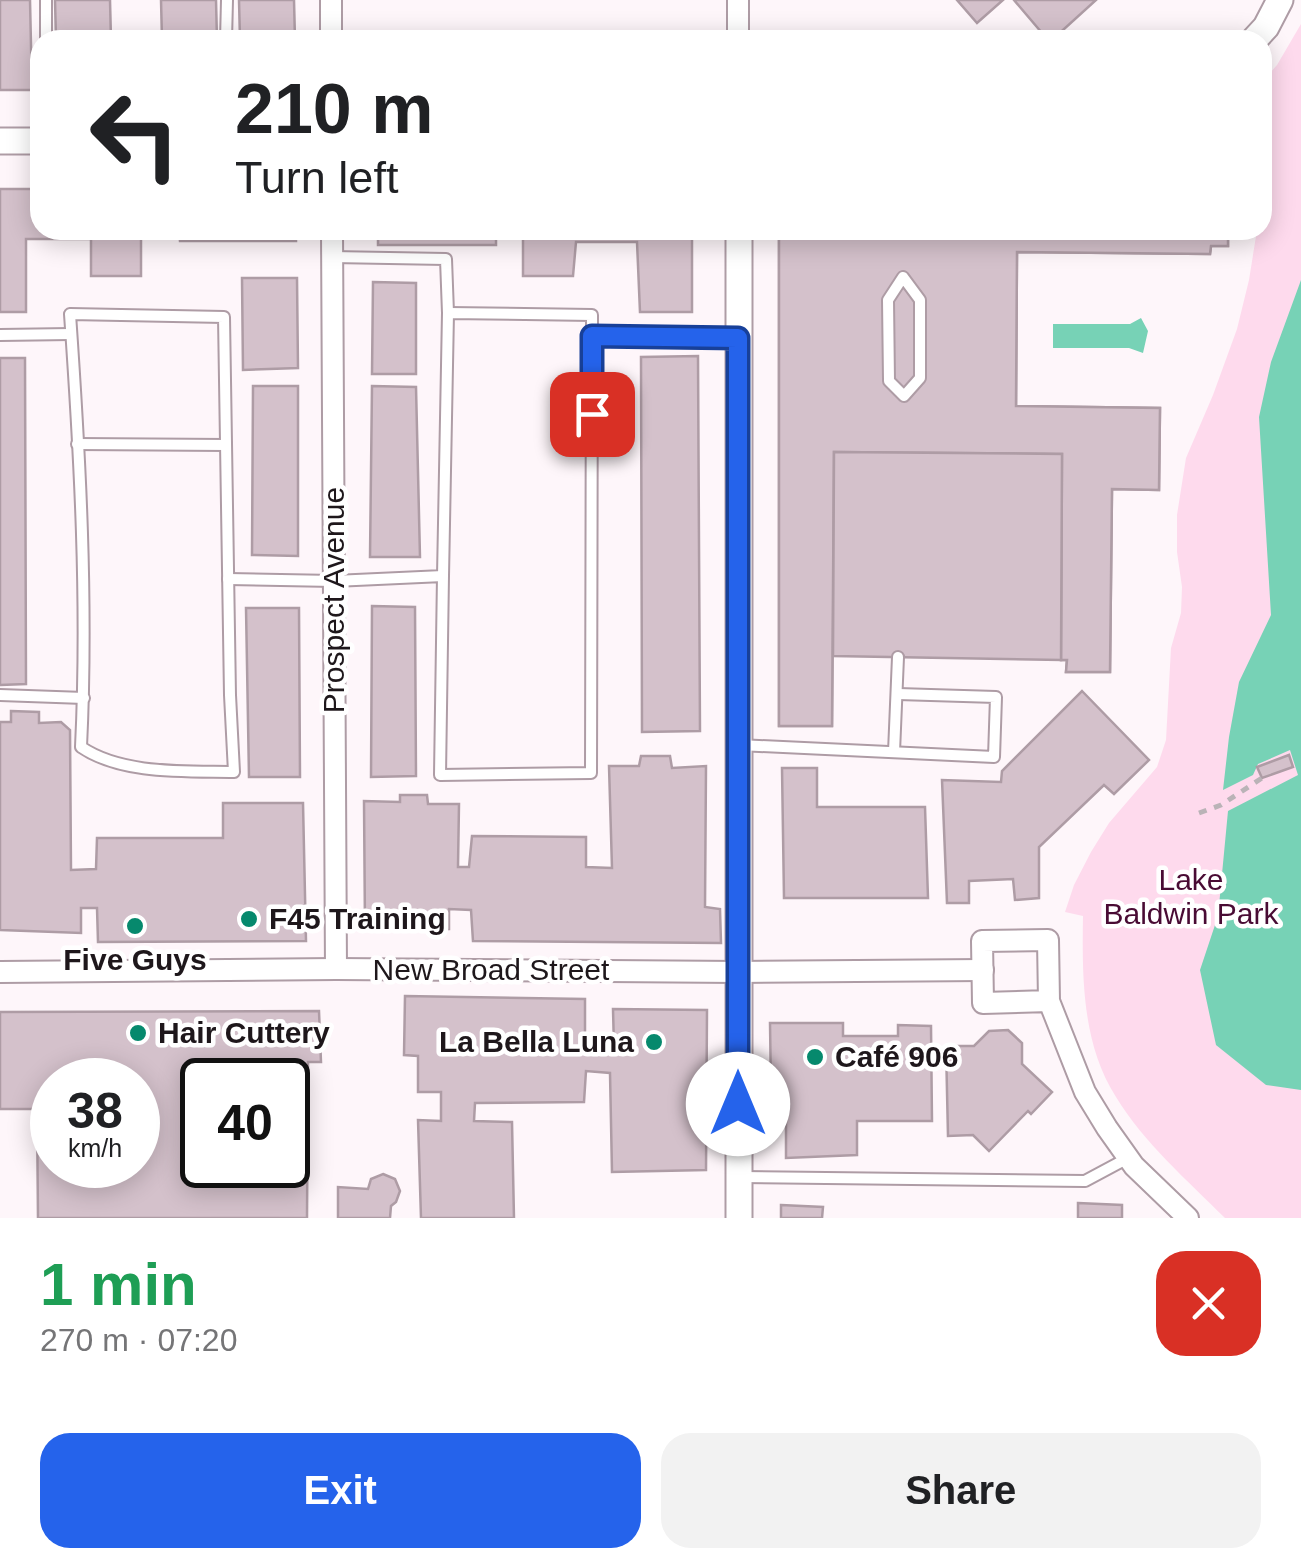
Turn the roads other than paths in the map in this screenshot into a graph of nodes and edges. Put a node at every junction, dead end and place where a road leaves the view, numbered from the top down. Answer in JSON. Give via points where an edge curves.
{"nodes":[{"id":1,"x":46,"y":0,"type":"edge"},
{"id":2,"x":226,"y":0,"type":"edge"},
{"id":3,"x":330,"y":0,"type":"edge"},
{"id":4,"x":738,"y":0,"type":"edge"},
{"id":5,"x":1280,"y":0,"type":"edge"},
{"id":6,"x":46,"y":30,"type":"edge"},
{"id":7,"x":226,"y":30,"type":"edge"},
{"id":8,"x":331,"y":30,"type":"edge"},
{"id":9,"x":738,"y":30,"type":"edge"},
{"id":10,"x":1263,"y":30,"type":"edge"},
{"id":11,"x":30,"y":140,"type":"edge"},
{"id":12,"x":0,"y":141,"type":"edge"},
{"id":13,"x":332,"y":240,"type":"edge"},
{"id":14,"x":738,"y":240,"type":"edge"},
{"id":15,"x":332,"y":257,"type":"junction"},
{"id":16,"x":448,"y":312,"type":"junction"},
{"id":17,"x":71,"y":334,"type":"junction"},
{"id":18,"x":0,"y":335,"type":"edge"},
{"id":19,"x":592,"y":336,"type":"junction"},
{"id":20,"x":738,"y":338,"type":"junction"},
{"id":21,"x":904,"y":396,"type":"joint"},
{"id":22,"x":77,"y":444,"type":"junction"},
{"id":23,"x":226,"y":445,"type":"junction"},
{"id":24,"x":443,"y":576,"type":"junction"},
{"id":25,"x":228,"y":579,"type":"junction"},
{"id":26,"x":334,"y":580,"type":"junction"},
{"id":27,"x":898,"y":657,"type":"dead end"},
{"id":28,"x":898,"y":694,"type":"junction"},
{"id":29,"x":0,"y":695,"type":"edge"},
{"id":30,"x":84,"y":698,"type":"junction"},
{"id":31,"x":738,"y":745,"type":"junction"},
{"id":32,"x":894,"y":752,"type":"junction"},
{"id":33,"x":336,"y":969,"type":"junction"},
{"id":34,"x":983,"y":970,"type":"junction"},
{"id":35,"x":0,"y":972,"type":"edge"},
{"id":36,"x":738,"y":972,"type":"junction"},
{"id":37,"x":1049,"y":1001,"type":"junction"},
{"id":38,"x":1128,"y":1158,"type":"junction"},
{"id":39,"x":738,"y":1177,"type":"junction"},
{"id":40,"x":1183,"y":1216,"type":"edge"},
{"id":41,"x":738,"y":1218,"type":"edge"}],
"edges":[{"from":1,"to":6,"type":"lane"},
{"from":2,"to":7,"type":"lane"},
{"from":3,"to":8,"type":"street"},
{"from":4,"to":9,"type":"street"},
{"from":5,"to":10,"type":"street"},
{"from":11,"to":12,"type":"street"},
{"from":13,"to":15,"type":"street","name":"Prospect Avenue"},
{"from":14,"to":20,"type":"street"},
{"from":15,"to":16,"type":"lane","via":[[446,258]]},
{"from":15,"to":26,"type":"street","name":"Prospect Avenue"},
{"from":16,"to":19,"type":"lane","via":[[592,315]]},
{"from":16,"to":24,"type":"lane"},
{"from":17,"to":18,"type":"lane"},
{"from":17,"to":22,"type":"lane"},
{"from":17,"to":23,"type":"lane","via":[[70,314],[224,317]]},
{"from":19,"to":20,"type":"lane"},
{"from":19,"to":24,"type":"lane","via":[[591,773],[440,775]]},
{"from":20,"to":31,"type":"street"},
{"from":21,"to":21,"type":"lane","via":[[920,378],[920,300],[903,278],[888,300],[888,381]]},
{"from":22,"to":23,"type":"lane"},
{"from":22,"to":30,"type":"lane"},
{"from":23,"to":25,"type":"lane"},
{"from":24,"to":26,"type":"lane"},
{"from":25,"to":26,"type":"lane"},
{"from":25,"to":30,"type":"lane","via":[[234,772],[161,770],[76,747]]},
{"from":26,"to":33,"type":"street","name":"Prospect Avenue"},
{"from":27,"to":28,"type":"lane"},
{"from":28,"to":32,"type":"lane"},
{"from":28,"to":32,"type":"lane","via":[[996,697],[994,757]]},
{"from":29,"to":30,"type":"lane"},
{"from":31,"to":32,"type":"lane"},
{"from":31,"to":36,"type":"street"},
{"from":33,"to":35,"type":"street","name":"New Broad Street"},
{"from":33,"to":36,"type":"street","name":"New Broad Street"},
{"from":34,"to":36,"type":"street","name":"New Broad Street"},
{"from":34,"to":37,"type":"street","via":[[983,1002]]},
{"from":34,"to":37,"type":"street","via":[[982,941],[1048,940]]},
{"from":36,"to":39,"type":"street"},
{"from":37,"to":38,"type":"street","via":[[1085,1092]]},
{"from":38,"to":39,"type":"lane","via":[[1085,1182]]},
{"from":38,"to":40,"type":"street"},
{"from":39,"to":41,"type":"street"}]}
